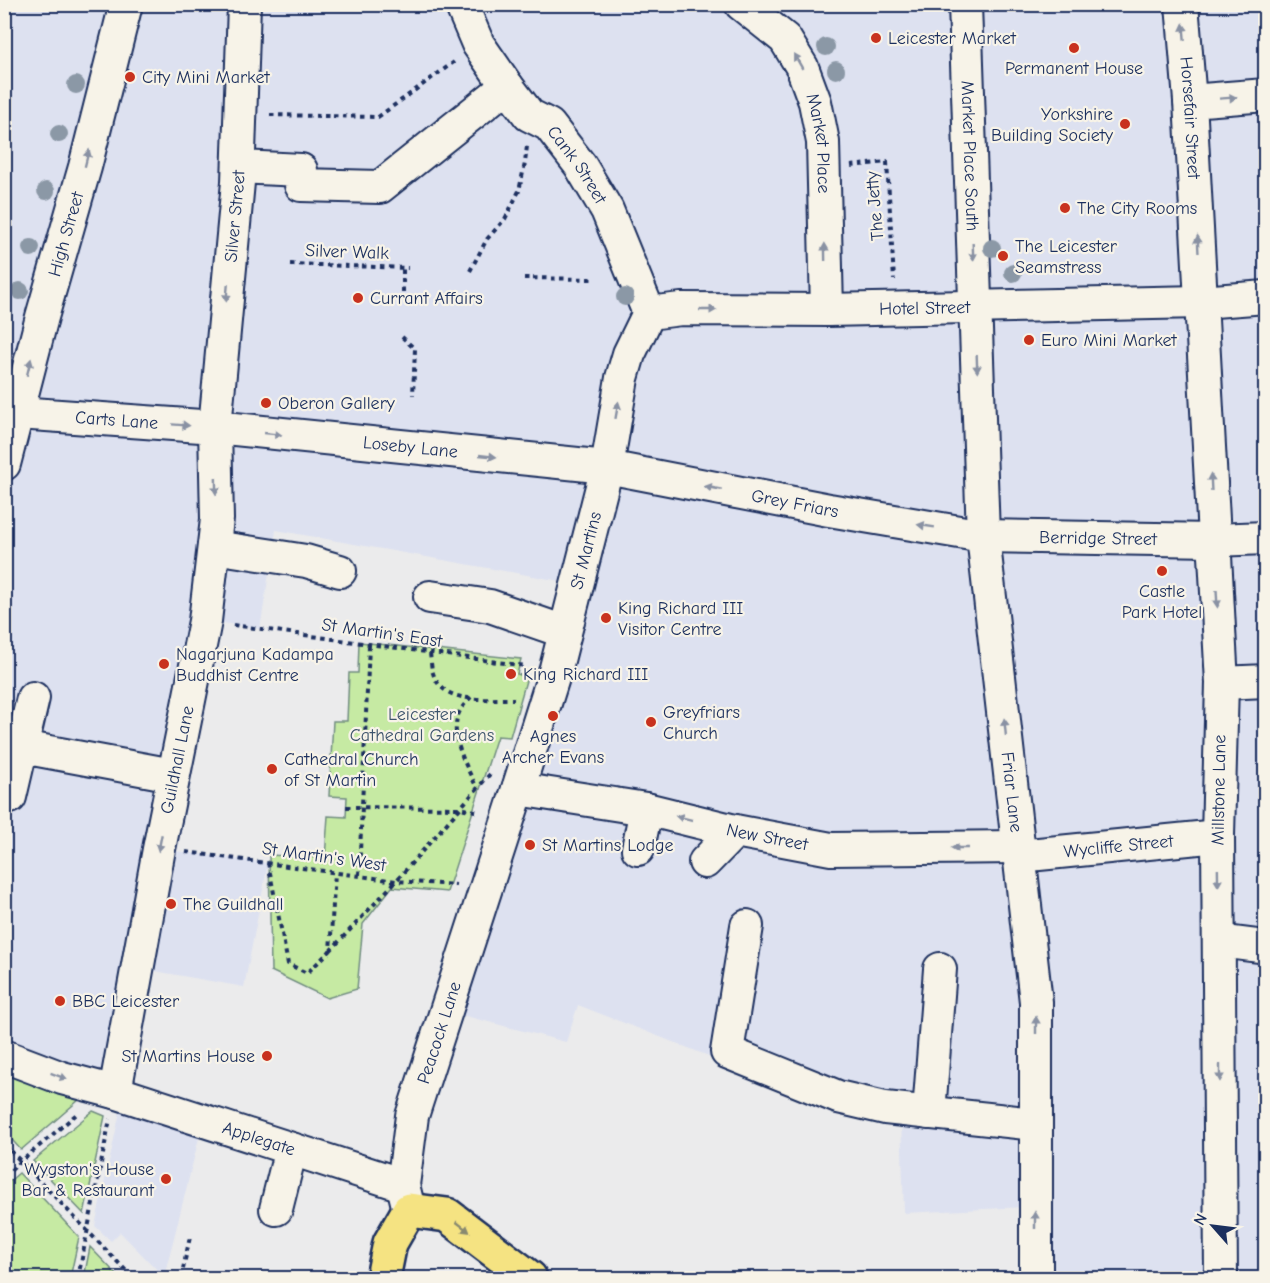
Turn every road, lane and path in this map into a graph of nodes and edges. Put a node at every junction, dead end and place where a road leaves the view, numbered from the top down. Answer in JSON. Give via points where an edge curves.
{"nodes":[{"id":1,"x":126,"y":4,"type":"edge"},
{"id":2,"x":244,"y":4,"type":"edge"},
{"id":3,"x":461,"y":4,"type":"edge"},
{"id":4,"x":741,"y":4,"type":"edge"},
{"id":5,"x":965,"y":4,"type":"edge"},
{"id":6,"x":1182,"y":4,"type":"edge"},
{"id":7,"x":469,"y":51,"type":"junction"},
{"id":8,"x":507,"y":87,"type":"junction"},
{"id":9,"x":1266,"y":95,"type":"edge"},
{"id":10,"x":1190,"y":101,"type":"junction"},
{"id":11,"x":247,"y":114,"type":"junction"},
{"id":12,"x":529,"y":115,"type":"junction"},
{"id":13,"x":239,"y":167,"type":"junction"},
{"id":14,"x":823,"y":169,"type":"junction"},
{"id":15,"x":290,"y":264,"type":"dead end"},
{"id":16,"x":470,"y":271,"type":"dead end"},
{"id":17,"x":524,"y":278,"type":"dead end"},
{"id":18,"x":594,"y":279,"type":"dead end"},
{"id":19,"x":403,"y":292,"type":"dead end"},
{"id":20,"x":1266,"y":297,"type":"edge"},
{"id":21,"x":1201,"y":302,"type":"junction"},
{"id":22,"x":974,"y":306,"type":"junction"},
{"id":23,"x":896,"y":308,"type":"junction"},
{"id":24,"x":827,"y":310,"type":"junction"},
{"id":25,"x":649,"y":314,"type":"junction"},
{"id":26,"x":402,"y":337,"type":"dead end"},
{"id":27,"x":412,"y":395,"type":"dead end"},
{"id":28,"x":18,"y":413,"type":"junction"},
{"id":29,"x":215,"y":427,"type":"junction"},
{"id":30,"x":4,"y":464,"type":"edge"},
{"id":31,"x":607,"y":467,"type":"junction"},
{"id":32,"x":983,"y":536,"type":"junction"},
{"id":33,"x":1266,"y":538,"type":"edge"},
{"id":34,"x":1214,"y":540,"type":"junction"},
{"id":35,"x":213,"y":548,"type":"junction"},
{"id":36,"x":340,"y":571,"type":"dead end"},
{"id":37,"x":430,"y":597,"type":"dead end"},
{"id":38,"x":206,"y":621,"type":"junction"},
{"id":39,"x":565,"y":632,"type":"junction"},
{"id":40,"x":369,"y":645,"type":"junction"},
{"id":41,"x":430,"y":654,"type":"junction"},
{"id":42,"x":523,"y":666,"type":"junction"},
{"id":43,"x":556,"y":668,"type":"junction"},
{"id":44,"x":520,"y":677,"type":"dead end"},
{"id":45,"x":1266,"y":681,"type":"edge"},
{"id":46,"x":1222,"y":683,"type":"junction"},
{"id":47,"x":517,"y":688,"type":"dead end"},
{"id":48,"x":471,"y":697,"type":"junction"},
{"id":49,"x":33,"y":698,"type":"dead end"},
{"id":50,"x":514,"y":699,"type":"junction"},
{"id":51,"x":511,"y":709,"type":"dead end"},
{"id":52,"x":21,"y":747,"type":"junction"},
{"id":53,"x":494,"y":771,"type":"dead end"},
{"id":54,"x":173,"y":775,"type":"junction"},
{"id":55,"x":477,"y":788,"type":"junction"},
{"id":56,"x":518,"y":789,"type":"junction"},
{"id":57,"x":10,"y":797,"type":"dead end"},
{"id":58,"x":346,"y":807,"type":"dead end"},
{"id":59,"x":363,"y":808,"type":"junction"},
{"id":60,"x":460,"y":808,"type":"junction"},
{"id":61,"x":646,"y":809,"type":"junction"},
{"id":62,"x":508,"y":820,"type":"junction"},
{"id":63,"x":735,"y":831,"type":"junction"},
{"id":64,"x":1218,"y":836,"type":"junction"},
{"id":65,"x":159,"y":849,"type":"junction"},
{"id":66,"x":638,"y":849,"type":"dead end"},
{"id":67,"x":1019,"y":852,"type":"junction"},
{"id":68,"x":705,"y":862,"type":"dead end"},
{"id":69,"x":268,"y":863,"type":"junction"},
{"id":70,"x":335,"y":873,"type":"junction"},
{"id":71,"x":359,"y":875,"type":"junction"},
{"id":72,"x":396,"y":881,"type":"junction"},
{"id":73,"x":486,"y":888,"type":"junction"},
{"id":74,"x":747,"y":926,"type":"dead end"},
{"id":75,"x":1219,"y":941,"type":"junction"},
{"id":76,"x":1266,"y":947,"type":"edge"},
{"id":77,"x":330,"y":951,"type":"junction"},
{"id":78,"x":940,"y":969,"type":"dead end"},
{"id":79,"x":4,"y":1056,"type":"edge"},
{"id":80,"x":115,"y":1092,"type":"junction"},
{"id":81,"x":929,"y":1113,"type":"junction"},
{"id":82,"x":1035,"y":1124,"type":"junction"},
{"id":83,"x":4,"y":1144,"type":"edge"},
{"id":84,"x":291,"y":1149,"type":"junction"},
{"id":85,"x":21,"y":1162,"type":"junction"},
{"id":86,"x":4,"y":1176,"type":"edge"},
{"id":87,"x":406,"y":1198,"type":"junction"},
{"id":88,"x":276,"y":1209,"type":"dead end"},
{"id":89,"x":87,"y":1231,"type":"junction"},
{"id":90,"x":190,"y":1237,"type":"dead end"},
{"id":91,"x":78,"y":1278,"type":"edge"},
{"id":92,"x":133,"y":1278,"type":"edge"},
{"id":93,"x":181,"y":1278,"type":"edge"},
{"id":94,"x":383,"y":1278,"type":"edge"},
{"id":95,"x":530,"y":1278,"type":"edge"},
{"id":96,"x":1036,"y":1278,"type":"edge"},
{"id":97,"x":1221,"y":1278,"type":"edge"}],
"edges":[{"from":28,"to":1,"type":"street","name":"High Street","one_way":true},
{"from":2,"to":11,"type":"street","name":"Silver Street"},
{"from":3,"to":7,"type":"street","name":"Cank Street"},
{"from":14,"to":4,"type":"street","name":"Market Place","one_way":true,"via":[[823,142],[815,102],[802,68],[784,39]]},
{"from":5,"to":22,"type":"street","name":"Market Place South","one_way":true},
{"from":10,"to":6,"type":"street","name":"Horsefair Street","one_way":true},
{"from":7,"to":8,"type":"street","name":"Cank Street"},
{"from":7,"to":11,"type":"path","via":[[378,117]]},
{"from":8,"to":12,"type":"street","name":"Cank Street"},
{"from":8,"to":13,"type":"street","via":[[380,187],[301,185],[301,170]]},
{"from":10,"to":9,"type":"street","one_way":true},
{"from":21,"to":10,"type":"street","name":"Horsefair Street","one_way":true},
{"from":11,"to":13,"type":"street","name":"Silver Street"},
{"from":12,"to":16,"type":"path","via":[[519,191]]},
{"from":12,"to":25,"type":"street","name":"Cank Street","via":[[549,125],[602,201]]},
{"from":13,"to":29,"type":"street","name":"Silver Street","one_way":true},
{"from":14,"to":23,"type":"path","name":"The Jetty","via":[[888,162]]},
{"from":24,"to":14,"type":"street","name":"Market Place","one_way":true},
{"from":15,"to":19,"type":"path","name":"Silver Walk","via":[[406,268]]},
{"from":17,"to":18,"type":"path"},
{"from":20,"to":21,"type":"street","name":"Hotel Street"},
{"from":21,"to":22,"type":"street","name":"Hotel Street"},
{"from":34,"to":21,"type":"street","name":"Millstone Lane","one_way":true},
{"from":22,"to":23,"type":"street","name":"Hotel Street"},
{"from":22,"to":32,"type":"street","name":"Friar Lane","one_way":true},
{"from":23,"to":24,"type":"street","name":"Hotel Street"},
{"from":25,"to":24,"type":"street","name":"Hotel Street","one_way":true,"via":[[681,309]]},
{"from":31,"to":25,"type":"street","name":"St Martins","one_way":true,"via":[[622,378]]},
{"from":26,"to":27,"type":"path","via":[[415,349]]},
{"from":28,"to":29,"type":"street","name":"Carts Lane","one_way":true},
{"from":28,"to":30,"type":"street","name":"High Street"},
{"from":29,"to":31,"type":"street","name":"Loseby Lane","one_way":true},
{"from":29,"to":35,"type":"street","name":"Guildhall Lane","one_way":true},
{"from":32,"to":31,"type":"street","name":"Grey Friars","one_way":true,"via":[[830,521]]},
{"from":31,"to":39,"type":"street","name":"St Martins"},
{"from":32,"to":34,"type":"street","name":"Berridge Street"},
{"from":67,"to":32,"type":"street","name":"Friar Lane","one_way":true},
{"from":33,"to":34,"type":"street","name":"Berridge Street"},
{"from":34,"to":46,"type":"street","name":"Millstone Lane","one_way":true},
{"from":35,"to":36,"type":"street","via":[[306,561]]},
{"from":35,"to":38,"type":"street","name":"Guildhall Lane"},
{"from":37,"to":39,"type":"street","via":[[490,606]]},
{"from":38,"to":40,"type":"path","name":"St Martin's East"},
{"from":38,"to":54,"type":"street","name":"Guildhall Lane"},
{"from":39,"to":43,"type":"street","name":"St Martins"},
{"from":40,"to":41,"type":"path","name":"St Martin's East"},
{"from":40,"to":59,"type":"path"},
{"from":41,"to":42,"type":"path","name":"St Martin's East"},
{"from":41,"to":48,"type":"path","via":[[433,674],[442,689],[458,697]]},
{"from":42,"to":43,"type":"path","name":"St Martin's East"},
{"from":42,"to":44,"type":"path"},
{"from":43,"to":56,"type":"street","name":"St Martins"},
{"from":45,"to":46,"type":"street"},
{"from":46,"to":64,"type":"street","name":"Millstone Lane"},
{"from":47,"to":50,"type":"path"},
{"from":48,"to":50,"type":"path"},
{"from":48,"to":55,"type":"path","via":[[460,708],[455,726],[463,758]]},
{"from":49,"to":52,"type":"street"},
{"from":50,"to":51,"type":"path"},
{"from":52,"to":54,"type":"street"},
{"from":52,"to":57,"type":"street"},
{"from":53,"to":55,"type":"path"},
{"from":54,"to":65,"type":"street","name":"Guildhall Lane","one_way":true},
{"from":55,"to":60,"type":"path"},
{"from":56,"to":61,"type":"street","name":"New Street"},
{"from":56,"to":62,"type":"street","name":"Peacock Lane"},
{"from":58,"to":59,"type":"path"},
{"from":59,"to":60,"type":"path"},
{"from":59,"to":71,"type":"path"},
{"from":60,"to":62,"type":"path"},
{"from":60,"to":72,"type":"path"},
{"from":63,"to":61,"type":"street","name":"New Street","one_way":true},
{"from":61,"to":66,"type":"street"},
{"from":62,"to":73,"type":"street","name":"Peacock Lane"},
{"from":67,"to":63,"type":"street","name":"New Street","one_way":true,"via":[[831,849]]},
{"from":63,"to":68,"type":"street"},
{"from":64,"to":67,"type":"street","name":"Wycliffe Street"},
{"from":64,"to":75,"type":"street","name":"Millstone Lane","one_way":true},
{"from":65,"to":69,"type":"path","name":"St Martin's West"},
{"from":65,"to":80,"type":"street","name":"Guildhall Lane"},
{"from":82,"to":67,"type":"street","name":"Friar Lane","one_way":true,"via":[[1036,1002]]},
{"from":69,"to":70,"type":"path","name":"St Martin's West"},
{"from":69,"to":77,"type":"path","via":[[288,964],[307,973]]},
{"from":70,"to":71,"type":"path","name":"St Martin's West"},
{"from":70,"to":77,"type":"path"},
{"from":71,"to":72,"type":"path","name":"St Martin's West"},
{"from":72,"to":73,"type":"path","name":"St Martin's West"},
{"from":72,"to":77,"type":"path"},
{"from":73,"to":87,"type":"street","name":"Peacock Lane","via":[[412,1116]]},
{"from":74,"to":81,"type":"street","via":[[727,1052],[838,1097]]},
{"from":75,"to":76,"type":"street"},
{"from":75,"to":97,"type":"street","name":"Millstone Lane","one_way":true},
{"from":78,"to":81,"type":"street"},
{"from":79,"to":80,"type":"street","name":"Applegate","one_way":true,"via":[[62,1078]]},
{"from":80,"to":84,"type":"street","name":"Applegate"},
{"from":80,"to":85,"type":"path","via":[[86,1106]]},
{"from":80,"to":89,"type":"path"},
{"from":81,"to":82,"type":"street"},
{"from":96,"to":82,"type":"street","name":"Friar Lane","one_way":true},
{"from":83,"to":85,"type":"path"},
{"from":84,"to":87,"type":"street","name":"Applegate"},
{"from":84,"to":88,"type":"street"},
{"from":85,"to":86,"type":"path"},
{"from":85,"to":89,"type":"path"},
{"from":87,"to":94,"type":"main road","name":"Peacock Lane"},
{"from":87,"to":95,"type":"main road","one_way":true,"via":[[447,1215]]},
{"from":89,"to":91,"type":"path"},
{"from":89,"to":92,"type":"path"},
{"from":90,"to":93,"type":"path"}]}
